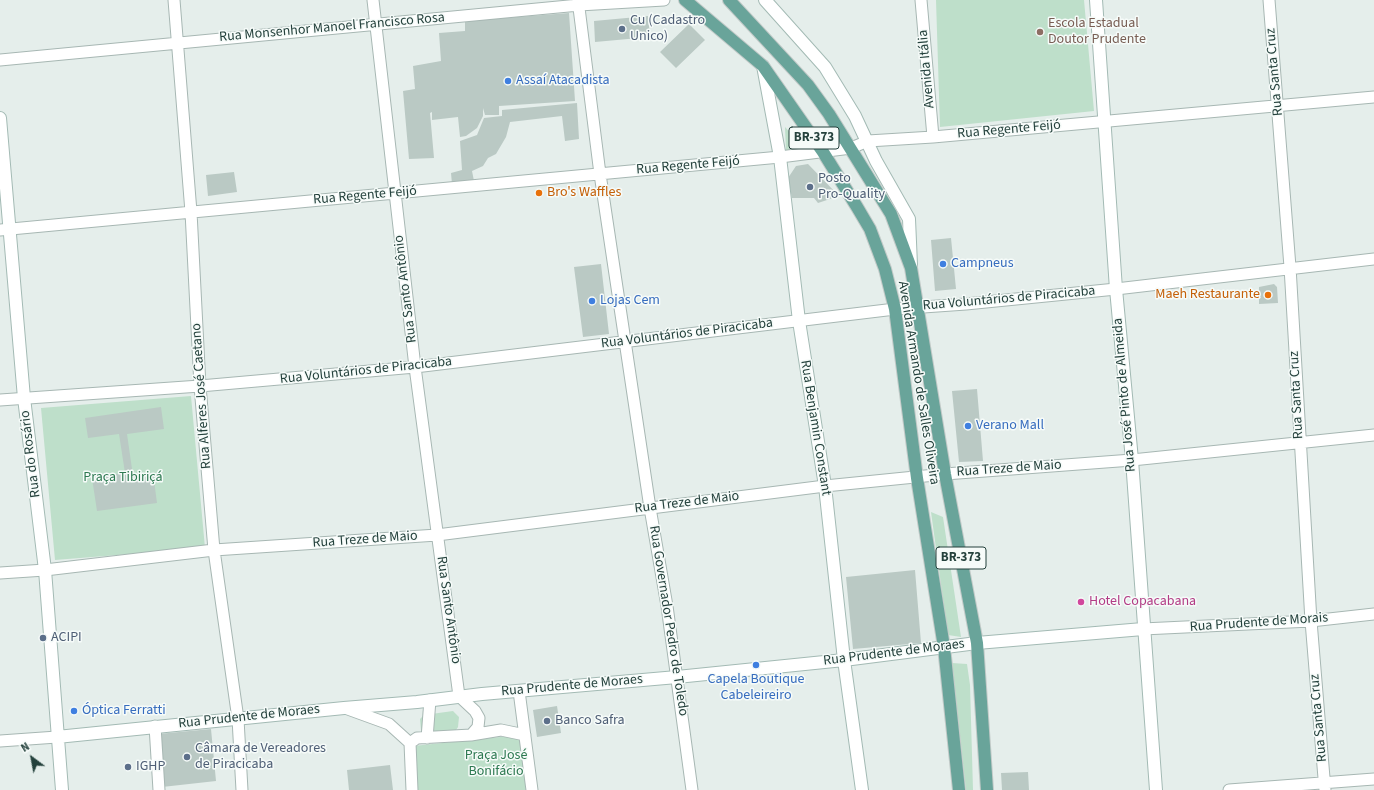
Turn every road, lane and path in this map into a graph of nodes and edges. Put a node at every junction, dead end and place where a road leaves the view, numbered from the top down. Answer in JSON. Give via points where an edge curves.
{"nodes":[{"id":1,"x":174,"y":0,"type":"edge"},
{"id":2,"x":373,"y":0,"type":"edge"},
{"id":3,"x":664,"y":0,"type":"edge"},
{"id":4,"x":685,"y":0,"type":"edge"},
{"id":5,"x":729,"y":0,"type":"edge"},
{"id":6,"x":765,"y":0,"type":"edge"},
{"id":7,"x":921,"y":0,"type":"edge"},
{"id":8,"x":1096,"y":0,"type":"edge"},
{"id":9,"x":1269,"y":0,"type":"edge"},
{"id":10,"x":578,"y":3,"type":"edge"},
{"id":11,"x":376,"y":24,"type":"junction"},
{"id":12,"x":177,"y":43,"type":"junction"},
{"id":13,"x":0,"y":60,"type":"edge"},
{"id":14,"x":763,"y":66,"type":"junction"},
{"id":15,"x":1374,"y":97,"type":"edge"},
{"id":16,"x":1278,"y":106,"type":"junction"},
{"id":17,"x":0,"y":118,"type":"edge"},
{"id":18,"x":1104,"y":121,"type":"junction"},
{"id":19,"x":933,"y":137,"type":"junction"},
{"id":20,"x":868,"y":141,"type":"junction"},
{"id":21,"x":851,"y":148,"type":"junction"},
{"id":22,"x":823,"y":152,"type":"junction"},
{"id":23,"x":780,"y":157,"type":"junction"},
{"id":24,"x":600,"y":174,"type":"junction"},
{"id":25,"x":395,"y":193,"type":"junction"},
{"id":26,"x":192,"y":212,"type":"junction"},
{"id":27,"x":5,"y":230,"type":"edge"},
{"id":28,"x":1374,"y":259,"type":"edge"},
{"id":29,"x":1290,"y":267,"type":"junction"},
{"id":30,"x":911,"y":268,"type":"junction"},
{"id":31,"x":1116,"y":289,"type":"junction"},
{"id":32,"x":918,"y":308,"type":"junction"},
{"id":33,"x":895,"y":309,"type":"junction"},
{"id":34,"x":799,"y":321,"type":"junction"},
{"id":35,"x":625,"y":342,"type":"junction"},
{"id":36,"x":415,"y":367,"type":"junction"},
{"id":37,"x":200,"y":386,"type":"junction"},
{"id":38,"x":24,"y":398,"type":"junction"},
{"id":39,"x":0,"y":400,"type":"edge"},
{"id":40,"x":1374,"y":435,"type":"edge"},
{"id":41,"x":1300,"y":443,"type":"junction"},
{"id":42,"x":1132,"y":460,"type":"junction"},
{"id":43,"x":945,"y":474,"type":"junction"},
{"id":44,"x":917,"y":478,"type":"junction"},
{"id":45,"x":825,"y":486,"type":"junction"},
{"id":46,"x":650,"y":508,"type":"junction"},
{"id":47,"x":437,"y":535,"type":"junction"},
{"id":48,"x":214,"y":550,"type":"junction"},
{"id":49,"x":44,"y":570,"type":"junction"},
{"id":50,"x":0,"y":573,"type":"edge"},
{"id":51,"x":1374,"y":614,"type":"edge"},
{"id":52,"x":1311,"y":621,"type":"junction"},
{"id":53,"x":1143,"y":630,"type":"junction"},
{"id":54,"x":976,"y":643,"type":"junction"},
{"id":55,"x":944,"y":646,"type":"junction"},
{"id":56,"x":844,"y":660,"type":"junction"},
{"id":57,"x":677,"y":678,"type":"junction"},
{"id":58,"x":519,"y":691,"type":"junction"},
{"id":59,"x":460,"y":696,"type":"junction"},
{"id":60,"x":430,"y":700,"type":"junction"},
{"id":61,"x":344,"y":708,"type":"junction"},
{"id":62,"x":238,"y":719,"type":"junction"},
{"id":63,"x":155,"y":726,"type":"junction"},
{"id":64,"x":471,"y":735,"type":"junction"},
{"id":65,"x":525,"y":735,"type":"junction"},
{"id":66,"x":57,"y":737,"type":"junction"},
{"id":67,"x":427,"y":738,"type":"junction"},
{"id":68,"x":0,"y":741,"type":"edge"},
{"id":69,"x":410,"y":743,"type":"junction"},
{"id":70,"x":1374,"y":779,"type":"edge"},
{"id":71,"x":1325,"y":786,"type":"edge"},
{"id":72,"x":1290,"y":787,"type":"edge"},
{"id":73,"x":62,"y":790,"type":"edge"},
{"id":74,"x":159,"y":790,"type":"edge"},
{"id":75,"x":242,"y":790,"type":"edge"},
{"id":76,"x":412,"y":790,"type":"edge"},
{"id":77,"x":532,"y":790,"type":"edge"},
{"id":78,"x":692,"y":790,"type":"edge"},
{"id":79,"x":862,"y":790,"type":"edge"},
{"id":80,"x":959,"y":790,"type":"edge"},
{"id":81,"x":988,"y":790,"type":"edge"},
{"id":82,"x":1156,"y":790,"type":"edge"},
{"id":83,"x":1229,"y":790,"type":"edge"}],
"edges":[{"from":1,"to":12,"type":"street","name":"Rua Alferes José Caetano"},
{"from":2,"to":11,"type":"street","name":"Rua Santo Antônio"},
{"from":3,"to":10,"type":"street","name":"Rua Monsenhor Manoel Francisco Rosa"},
{"from":4,"to":14,"type":"main road","name":"Avenida Armando de Salles Oliveira","number":"BR-373"},
{"from":5,"to":21,"type":"main road","name":"Avenida Armando de Salles Oliveira","number":"BR-373","via":[[808,85]]},
{"from":6,"to":20,"type":"street","via":[[825,68]]},
{"from":7,"to":19,"type":"street","name":"Avenida Itália"},
{"from":8,"to":18,"type":"street","name":"Rua José Pinto de Almeida"},
{"from":9,"to":16,"type":"street","name":"Rua Santa Cruz"},
{"from":10,"to":11,"type":"street","name":"Rua Monsenhor Manoel Francisco Rosa"},
{"from":10,"to":24,"type":"street","name":"Rua Governador Pedro de Toledo"},
{"from":11,"to":12,"type":"street","name":"Rua Monsenhor Manoel Francisco Rosa"},
{"from":11,"to":25,"type":"street","name":"Rua Santo Antônio"},
{"from":12,"to":13,"type":"street","name":"Rua Monsenhor Manoel Francisco Rosa"},
{"from":12,"to":26,"type":"street","name":"Rua Alferes José Caetano"},
{"from":14,"to":22,"type":"main road","name":"Avenida Armando de Salles Oliveira","number":"BR-373"},
{"from":14,"to":23,"type":"street","name":"Rua Benjamin Constant"},
{"from":15,"to":16,"type":"street","name":"Rua Regente Feijó"},
{"from":16,"to":18,"type":"street","name":"Rua Regente Feijó"},
{"from":16,"to":29,"type":"street","name":"Rua Santa Cruz"},
{"from":17,"to":27,"type":"street","name":"Rua do Rosário"},
{"from":18,"to":19,"type":"street","name":"Rua Regente Feijó"},
{"from":18,"to":31,"type":"street","name":"Rua José Pinto de Almeida"},
{"from":19,"to":20,"type":"street","name":"Rua Regente Feijó"},
{"from":20,"to":21,"type":"street","name":"Rua Regente Feijó"},
{"from":20,"to":30,"type":"street","via":[[876,161],[910,219]]},
{"from":21,"to":22,"type":"street","name":"Rua Regente Feijó"},
{"from":21,"to":30,"type":"main road","name":"Avenida Armando de Salles Oliveira","number":"BR-373","via":[[892,214]]},
{"from":22,"to":23,"type":"street","name":"Rua Regente Feijó"},
{"from":22,"to":33,"type":"main road","name":"Avenida Armando de Salles Oliveira","number":"BR-373","via":[[870,229],[885,269]]},
{"from":23,"to":24,"type":"street","name":"Rua Regente Feijó"},
{"from":23,"to":34,"type":"street","name":"Rua Benjamin Constant"},
{"from":24,"to":25,"type":"street","name":"Rua Regente Feijó"},
{"from":24,"to":35,"type":"street","name":"Rua Governador Pedro de Toledo"},
{"from":25,"to":26,"type":"street","name":"Rua Regente Feijó"},
{"from":25,"to":36,"type":"street","name":"Rua Santo Antônio"},
{"from":26,"to":27,"type":"street","name":"Rua Regente Feijó"},
{"from":26,"to":37,"type":"street","name":"Rua Alferes José Caetano"},
{"from":27,"to":38,"type":"street","name":"Rua do Rosário"},
{"from":28,"to":29,"type":"street","name":"Rua Voluntários de Piracicaba"},
{"from":29,"to":31,"type":"street","name":"Rua Voluntários de Piracicaba"},
{"from":29,"to":41,"type":"street","name":"Rua Santa Cruz"},
{"from":30,"to":32,"type":"main road","name":"Avenida Armando de Salles Oliveira","number":"BR-373","via":[[912,287]]},
{"from":31,"to":32,"type":"street","name":"Rua Voluntários de Piracicaba"},
{"from":31,"to":42,"type":"street","name":"Rua José Pinto de Almeida"},
{"from":32,"to":33,"type":"street","name":"Rua Voluntários de Piracicaba"},
{"from":32,"to":43,"type":"main road","name":"Avenida Armando de Salles Oliveira","number":"BR-373"},
{"from":33,"to":34,"type":"street","name":"Rua Voluntários de Piracicaba"},
{"from":33,"to":44,"type":"main road","name":"Avenida Armando de Salles Oliveira","number":"BR-373"},
{"from":34,"to":35,"type":"street","name":"Rua Voluntários de Piracicaba"},
{"from":34,"to":45,"type":"street","name":"Rua Benjamin Constant"},
{"from":35,"to":36,"type":"street","name":"Rua Voluntários de Piracicaba"},
{"from":35,"to":46,"type":"street","name":"Rua Governador Pedro de Toledo"},
{"from":36,"to":37,"type":"street","name":"Rua Voluntários de Piracicaba"},
{"from":36,"to":47,"type":"street","name":"Rua Santo Antônio"},
{"from":37,"to":38,"type":"street","name":"Rua Voluntários de Piracicaba"},
{"from":37,"to":48,"type":"street","name":"Rua Alferes José Caetano"},
{"from":38,"to":39,"type":"street","name":"Rua Voluntários de Piracicaba"},
{"from":38,"to":49,"type":"street","name":"Rua do Rosário"},
{"from":40,"to":41,"type":"street","name":"Rua Treze de Maio"},
{"from":41,"to":42,"type":"street","name":"Rua Treze de Maio"},
{"from":41,"to":52,"type":"street","name":"Rua Santa Cruz"},
{"from":42,"to":43,"type":"street","name":"Rua Treze de Maio"},
{"from":42,"to":53,"type":"street","name":"Rua José Pinto de Almeida"},
{"from":43,"to":44,"type":"street","name":"Rua Treze de Maio"},
{"from":43,"to":54,"type":"main road","name":"Avenida Armando de Salles Oliveira","number":"BR-373"},
{"from":44,"to":45,"type":"street","name":"Rua Treze de Maio"},
{"from":44,"to":55,"type":"main road","name":"Avenida Armando de Salles Oliveira","number":"BR-373"},
{"from":45,"to":46,"type":"street","name":"Rua Treze de Maio"},
{"from":45,"to":56,"type":"street","name":"Rua Benjamin Constant"},
{"from":46,"to":47,"type":"street","name":"Rua Treze de Maio"},
{"from":46,"to":57,"type":"street","name":"Rua Governador Pedro de Toledo"},
{"from":47,"to":48,"type":"street","name":"Rua Treze de Maio"},
{"from":47,"to":59,"type":"street","name":"Rua Santo Antônio"},
{"from":48,"to":49,"type":"street","name":"Rua Treze de Maio"},
{"from":48,"to":62,"type":"street","name":"Rua Alferes José Caetano"},
{"from":49,"to":50,"type":"street","name":"Rua Treze de Maio"},
{"from":49,"to":66,"type":"street","name":"Rua do Rosário"},
{"from":51,"to":52,"type":"street","name":"Rua Prudente de Morais"},
{"from":52,"to":53,"type":"street","name":"Rua Prudente de Morais"},
{"from":52,"to":71,"type":"street","name":"Rua Santa Cruz"},
{"from":53,"to":54,"type":"street","name":"Rua Prudente de Moraes"},
{"from":53,"to":82,"type":"street","name":"Rua José Pinto de Almeida"},
{"from":54,"to":55,"type":"street","name":"Rua Prudente de Moraes"},
{"from":54,"to":81,"type":"main road","name":"Avenida Armando de Salles Oliveira","number":"BR-373"},
{"from":55,"to":56,"type":"street","name":"Rua Prudente de Moraes"},
{"from":55,"to":80,"type":"main road","name":"Avenida Armando de Salles Oliveira","number":"BR-373"},
{"from":56,"to":57,"type":"street","name":"Rua Prudente de Moraes"},
{"from":56,"to":79,"type":"street","name":"Rua Benjamin Constant"},
{"from":57,"to":58,"type":"street","name":"Rua Prudente de Moraes"},
{"from":57,"to":78,"type":"street","name":"Rua Governador Pedro de Toledo"},
{"from":58,"to":59,"type":"street","name":"Rua Prudente de Moraes"},
{"from":58,"to":65,"type":"street"},
{"from":59,"to":60,"type":"street","name":"Rua Prudente de Moraes"},
{"from":59,"to":64,"type":"street","via":[[479,718],[478,727]]},
{"from":60,"to":61,"type":"street","name":"Rua Prudente de Moraes"},
{"from":60,"to":67,"type":"street"},
{"from":61,"to":62,"type":"street","name":"Rua Prudente de Moraes"},
{"from":61,"to":69,"type":"street","via":[[389,724]]},
{"from":62,"to":63,"type":"street","name":"Rua Prudente de Moraes"},
{"from":62,"to":75,"type":"street","name":"Rua Alferes José Caetano"},
{"from":63,"to":66,"type":"street","name":"Rua Prudente de Moraes"},
{"from":63,"to":74,"type":"street"},
{"from":64,"to":65,"type":"street","via":[[501,730]]},
{"from":64,"to":67,"type":"street"},
{"from":65,"to":77,"type":"street"},
{"from":66,"to":68,"type":"street","name":"Rua Prudente de Moraes"},
{"from":66,"to":73,"type":"street","name":"Rua do Rosário"},
{"from":67,"to":69,"type":"street","via":[[417,738]]},
{"from":69,"to":76,"type":"street"},
{"from":70,"to":71,"type":"street"},
{"from":71,"to":72,"type":"street"},
{"from":72,"to":83,"type":"street"}]}
